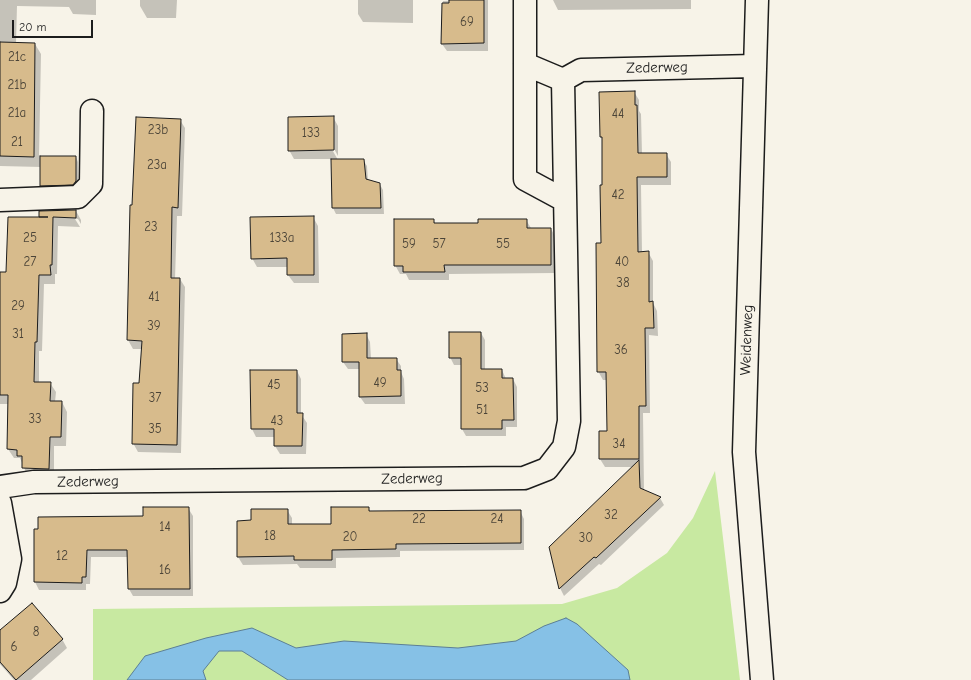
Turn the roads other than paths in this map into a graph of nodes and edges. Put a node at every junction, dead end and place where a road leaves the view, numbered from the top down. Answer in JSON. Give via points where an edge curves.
{"nodes":[{"id":1,"x":524,"y":0,"type":"edge"},
{"id":2,"x":757,"y":0,"type":"edge"},
{"id":3,"x":524,"y":64,"type":"junction"},
{"id":4,"x":754,"y":66,"type":"junction"},
{"id":5,"x":564,"y":80,"type":"junction"},
{"id":6,"x":92,"y":111,"type":"dead end"},
{"id":7,"x":0,"y":200,"type":"edge"},
{"id":8,"x":564,"y":200,"type":"junction"},
{"id":9,"x":0,"y":488,"type":"edge"},
{"id":10,"x":0,"y":503,"type":"edge"},
{"id":11,"x":0,"y":591,"type":"edge"},
{"id":12,"x":762,"y":680,"type":"edge"}],
"edges":[{"from":1,"to":3,"type":"street"},
{"from":2,"to":4,"type":"street","name":"Weidenweg"},
{"from":3,"to":5,"type":"street"},
{"from":3,"to":8,"type":"street","via":[[525,179]]},
{"from":4,"to":5,"type":"street","name":"Zederweg","via":[[582,70]]},
{"from":4,"to":12,"type":"street","name":"Weidenweg","via":[[744,452]]},
{"from":5,"to":8,"type":"street","name":"Zederweg"},
{"from":6,"to":7,"type":"street","via":[[91,184],[78,197]]},
{"from":8,"to":9,"type":"street","name":"Zederweg","via":[[569,421],[564,448],[547,468],[524,478],[34,482]]},
{"from":10,"to":11,"type":"street","via":[[10,559],[5,583]]}]}
